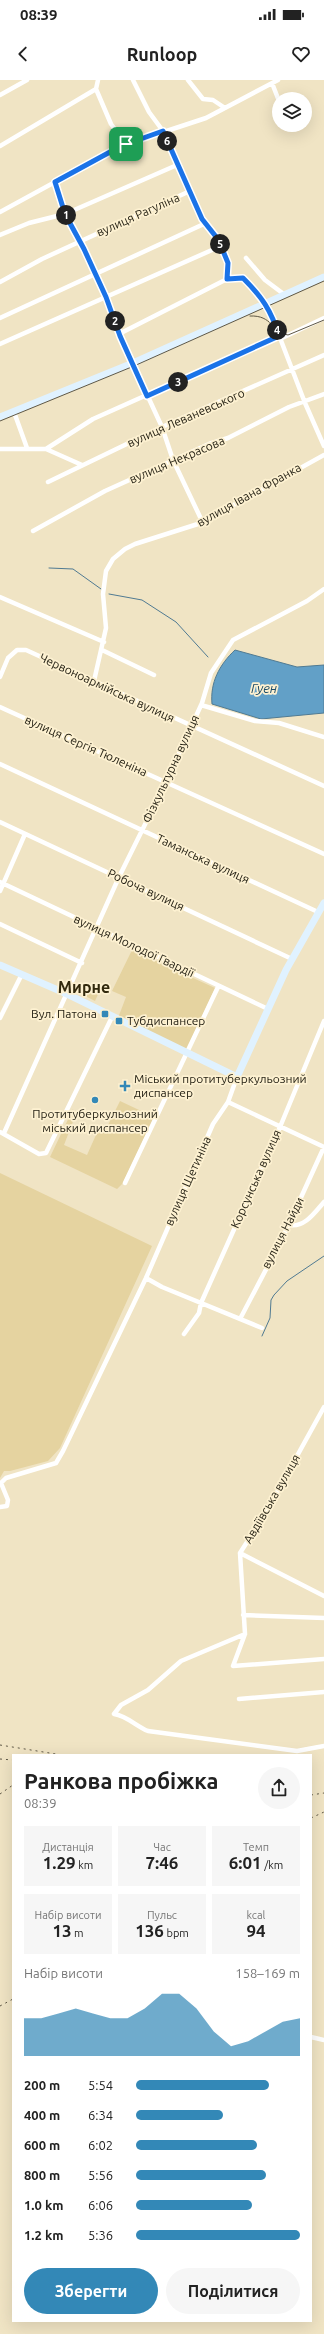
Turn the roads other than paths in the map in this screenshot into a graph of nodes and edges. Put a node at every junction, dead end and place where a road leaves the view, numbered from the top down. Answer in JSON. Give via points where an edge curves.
{"nodes":[{"id":1,"x":27,"y":80,"type":"edge"},
{"id":2,"x":98,"y":80,"type":"edge"},
{"id":3,"x":133,"y":80,"type":"edge"},
{"id":4,"x":188,"y":80,"type":"edge"},
{"id":5,"x":278,"y":80,"type":"edge"},
{"id":6,"x":272,"y":83,"type":"junction"},
{"id":7,"x":96,"y":89,"type":"junction"},
{"id":8,"x":276,"y":92,"type":"edge"},
{"id":9,"x":0,"y":95,"type":"edge"},
{"id":10,"x":225,"y":108,"type":"junction"},
{"id":11,"x":163,"y":131,"type":"junction"},
{"id":12,"x":126,"y":144,"type":"junction"},
{"id":13,"x":0,"y":146,"type":"edge"},
{"id":14,"x":177,"y":165,"type":"junction"},
{"id":15,"x":55,"y":182,"type":"junction"},
{"id":16,"x":190,"y":191,"type":"junction"},
{"id":17,"x":0,"y":212,"type":"edge"},
{"id":18,"x":65,"y":214,"type":"junction"},
{"id":19,"x":206,"y":223,"type":"junction"},
{"id":20,"x":0,"y":235,"type":"edge"},
{"id":21,"x":80,"y":241,"type":"junction"},
{"id":22,"x":221,"y":246,"type":"junction"},
{"id":23,"x":246,"y":258,"type":"dead end"},
{"id":24,"x":95,"y":274,"type":"junction"},
{"id":25,"x":324,"y":277,"type":"edge"},
{"id":26,"x":227,"y":279,"type":"junction"},
{"id":27,"x":0,"y":282,"type":"edge"},
{"id":28,"x":286,"y":296,"type":"junction"},
{"id":29,"x":106,"y":297,"type":"junction"},
{"id":30,"x":267,"y":304,"type":"junction"},
{"id":31,"x":0,"y":318,"type":"edge"},
{"id":32,"x":324,"y":318,"type":"edge"},
{"id":33,"x":119,"y":334,"type":"junction"},
{"id":34,"x":280,"y":337,"type":"junction"},
{"id":35,"x":0,"y":344,"type":"edge"},
{"id":36,"x":324,"y":355,"type":"edge"},
{"id":37,"x":133,"y":364,"type":"junction"},
{"id":38,"x":292,"y":370,"type":"junction"},
{"id":39,"x":324,"y":394,"type":"edge"},
{"id":40,"x":147,"y":396,"type":"junction"},
{"id":41,"x":305,"y":403,"type":"junction"},
{"id":42,"x":14,"y":412,"type":"junction"},
{"id":43,"x":0,"y":417,"type":"edge"},
{"id":44,"x":162,"y":427,"type":"junction"},
{"id":45,"x":324,"y":446,"type":"edge"},
{"id":46,"x":27,"y":448,"type":"junction"},
{"id":47,"x":0,"y":449,"type":"edge"},
{"id":48,"x":46,"y":449,"type":"junction"},
{"id":49,"x":324,"y":455,"type":"edge"},
{"id":50,"x":173,"y":460,"type":"junction"},
{"id":51,"x":82,"y":465,"type":"junction"},
{"id":52,"x":48,"y":482,"type":"dead end"},
{"id":53,"x":202,"y":522,"type":"junction"},
{"id":54,"x":33,"y":531,"type":"dead end"},
{"id":55,"x":324,"y":589,"type":"edge"},
{"id":56,"x":0,"y":597,"type":"edge"},
{"id":57,"x":104,"y":642,"type":"junction"},
{"id":58,"x":102,"y":650,"type":"junction"},
{"id":59,"x":0,"y":660,"type":"edge"},
{"id":60,"x":6,"y":662,"type":"junction"},
{"id":61,"x":154,"y":675,"type":"dead end"},
{"id":62,"x":0,"y":677,"type":"edge"},
{"id":63,"x":94,"y":681,"type":"junction"},
{"id":64,"x":201,"y":705,"type":"junction"},
{"id":65,"x":0,"y":707,"type":"edge"},
{"id":66,"x":190,"y":726,"type":"junction"},
{"id":67,"x":324,"y":737,"type":"edge"},
{"id":68,"x":0,"y":764,"type":"edge"},
{"id":69,"x":166,"y":782,"type":"junction"},
{"id":70,"x":324,"y":786,"type":"edge"},
{"id":71,"x":0,"y":822,"type":"edge"},
{"id":72,"x":143,"y":831,"type":"junction"},
{"id":73,"x":25,"y":834,"type":"junction"},
{"id":74,"x":324,"y":854,"type":"edge"},
{"id":75,"x":119,"y":877,"type":"junction"},
{"id":76,"x":1,"y":883,"type":"edge"},
{"id":77,"x":0,"y":891,"type":"edge"},
{"id":78,"x":324,"y":903,"type":"edge"},
{"id":79,"x":318,"y":912,"type":"junction"},
{"id":80,"x":0,"y":924,"type":"edge"},
{"id":81,"x":96,"y":928,"type":"junction"},
{"id":82,"x":292,"y":959,"type":"junction"},
{"id":83,"x":82,"y":963,"type":"junction"},
{"id":84,"x":0,"y":965,"type":"edge"},
{"id":85,"x":22,"y":974,"type":"junction"},
{"id":86,"x":218,"y":987,"type":"junction"},
{"id":87,"x":66,"y":994,"type":"junction"},
{"id":88,"x":268,"y":1009,"type":"junction"},
{"id":89,"x":112,"y":1017,"type":"junction"},
{"id":90,"x":0,"y":1018,"type":"edge"},
{"id":91,"x":324,"y":1021,"type":"edge"},
{"id":92,"x":187,"y":1053,"type":"junction"},
{"id":93,"x":237,"y":1078,"type":"junction"},
{"id":94,"x":228,"y":1102,"type":"junction"},
{"id":95,"x":280,"y":1127,"type":"junction"},
{"id":96,"x":2,"y":1133,"type":"edge"},
{"id":97,"x":324,"y":1147,"type":"edge"},
{"id":98,"x":125,"y":1183,"type":"dead end"},
{"id":99,"x":324,"y":1202,"type":"edge"},
{"id":100,"x":289,"y":1225,"type":"junction"},
{"id":101,"x":146,"y":1278,"type":"junction"},
{"id":102,"x":201,"y":1303,"type":"junction"},
{"id":103,"x":240,"y":1318,"type":"junction"},
{"id":104,"x":262,"y":1328,"type":"dead end"},
{"id":105,"x":184,"y":1334,"type":"dead end"},
{"id":106,"x":324,"y":1407,"type":"edge"},
{"id":107,"x":0,"y":1507,"type":"edge"},
{"id":108,"x":240,"y":1553,"type":"junction"},
{"id":109,"x":324,"y":1596,"type":"edge"},
{"id":110,"x":243,"y":1615,"type":"junction"},
{"id":111,"x":324,"y":1618,"type":"edge"},
{"id":112,"x":245,"y":1634,"type":"junction"},
{"id":113,"x":324,"y":1660,"type":"edge"},
{"id":114,"x":324,"y":1692,"type":"edge"},
{"id":115,"x":238,"y":1699,"type":"dead end"},
{"id":116,"x":324,"y":1746,"type":"edge"},
{"id":117,"x":312,"y":2037,"type":"edge"},
{"id":118,"x":324,"y":2040,"type":"edge"}],
"edges":[{"from":1,"to":9,"type":"street"},
{"from":2,"to":7,"type":"street"},
{"from":3,"to":11,"type":"street","via":[[148,112]]},
{"from":4,"to":10,"type":"street","via":[[203,99],[213,100]]},
{"from":5,"to":6,"type":"street"},
{"from":6,"to":8,"type":"street"},
{"from":6,"to":10,"type":"street"},
{"from":7,"to":12,"type":"street","via":[[111,124]]},
{"from":7,"to":13,"type":"street"},
{"from":10,"to":11,"type":"street","via":[[206,118]]},
{"from":11,"to":12,"type":"street"},
{"from":11,"to":14,"type":"street"},
{"from":12,"to":15,"type":"street","via":[[71,171]]},
{"from":14,"to":16,"type":"street"},
{"from":14,"to":18,"type":"street"},
{"from":15,"to":17,"type":"street"},
{"from":15,"to":18,"type":"street"},
{"from":16,"to":19,"type":"street"},
{"from":16,"to":21,"type":"street","name":"вулиця Рагуліна"},
{"from":18,"to":20,"type":"street","via":[[28,223]]},
{"from":18,"to":21,"type":"street"},
{"from":19,"to":22,"type":"street"},
{"from":19,"to":24,"type":"street"},
{"from":21,"to":24,"type":"street"},
{"from":21,"to":27,"type":"street","name":"вулиця Рагуліна","via":[[15,272]]},
{"from":22,"to":26,"type":"street","via":[[228,263]]},
{"from":22,"to":29,"type":"street"},
{"from":23,"to":28,"type":"street","via":[[265,280]]},
{"from":24,"to":29,"type":"street"},
{"from":24,"to":31,"type":"street"},
{"from":25,"to":28,"type":"street"},
{"from":26,"to":30,"type":"street","via":[[243,278]]},
{"from":26,"to":33,"type":"street"},
{"from":28,"to":30,"type":"street"},
{"from":29,"to":33,"type":"street"},
{"from":29,"to":35,"type":"street"},
{"from":30,"to":34,"type":"street"},
{"from":30,"to":37,"type":"street"},
{"from":32,"to":34,"type":"street"},
{"from":33,"to":37,"type":"street"},
{"from":34,"to":38,"type":"street"},
{"from":34,"to":40,"type":"street"},
{"from":36,"to":38,"type":"street","name":"вулиця Леваневського"},
{"from":37,"to":40,"type":"street"},
{"from":37,"to":42,"type":"street"},
{"from":38,"to":41,"type":"street"},
{"from":38,"to":44,"type":"street","name":"вулиця Леваневського"},
{"from":39,"to":41,"type":"street","name":"вулиця Некрасова"},
{"from":40,"to":44,"type":"street"},
{"from":40,"to":48,"type":"street","via":[[94,418]]},
{"from":41,"to":45,"type":"street"},
{"from":41,"to":50,"type":"street","name":"вулиця Некрасова","via":[[290,407],[228,438]]},
{"from":42,"to":43,"type":"street"},
{"from":42,"to":46,"type":"street"},
{"from":44,"to":50,"type":"street"},
{"from":44,"to":51,"type":"street","name":"вулиця Леваневського"},
{"from":46,"to":47,"type":"street"},
{"from":46,"to":48,"type":"street"},
{"from":48,"to":51,"type":"street"},
{"from":49,"to":53,"type":"street","name":"вулиця Івана Франка"},
{"from":50,"to":53,"type":"street"},
{"from":50,"to":54,"type":"street","name":"вулиця Некрасова","via":[[105,490]]},
{"from":51,"to":52,"type":"street","name":"вулиця Леваневського"},
{"from":53,"to":57,"type":"street","name":"вулиця Івана Франка","via":[[135,544],[113,559],[106,571],[103,594],[106,628]]},
{"from":55,"to":64,"type":"street","name":"Фізкультурна вулиця","via":[[307,601],[233,640],[208,678]]},
{"from":56,"to":57,"type":"street"},
{"from":57,"to":58,"type":"street","name":"вулиця Івана Франка"},
{"from":58,"to":61,"type":"street"},
{"from":58,"to":63,"type":"street","name":"вулиця Івана Франка"},
{"from":59,"to":60,"type":"street"},
{"from":60,"to":62,"type":"street"},
{"from":60,"to":63,"type":"street","name":"Червоноармійська вулиця","via":[[14,652],[22,650]]},
{"from":63,"to":66,"type":"street","name":"Червоноармійська вулиця"},
{"from":64,"to":66,"type":"street","name":"Фізкультурна вулиця"},
{"from":64,"to":67,"type":"street","via":[[254,721],[279,722]]},
{"from":65,"to":69,"type":"street","name":"вулиця Сергія Тюленіна"},
{"from":66,"to":69,"type":"street","name":"Фізкультурна вулиця"},
{"from":66,"to":70,"type":"street","name":"Червоноармійська вулиця"},
{"from":68,"to":72,"type":"street","name":"Таманська вулиця"},
{"from":69,"to":72,"type":"street","name":"Фізкультурна вулиця"},
{"from":69,"to":74,"type":"street","name":"вулиця Сергія Тюленіна"},
{"from":71,"to":73,"type":"street","name":"Робоча вулиця"},
{"from":72,"to":75,"type":"street","name":"Фізкультурна вулиця"},
{"from":72,"to":79,"type":"street","name":"Таманська вулиця"},
{"from":73,"to":75,"type":"street","name":"Робоча вулиця"},
{"from":73,"to":76,"type":"street"},
{"from":75,"to":81,"type":"street","name":"Фізкультурна вулиця"},
{"from":75,"to":82,"type":"street","name":"Робоча вулиця"},
{"from":76,"to":77,"type":"street"},
{"from":76,"to":81,"type":"street","name":"вулиця Молодої Гвардії"},
{"from":78,"to":79,"type":"street","name":"вулиця Щетиніна"},
{"from":79,"to":82,"type":"street","name":"вулиця Щетиніна"},
{"from":80,"to":83,"type":"street"},
{"from":81,"to":83,"type":"street","name":"Фізкультурна вулиця"},
{"from":81,"to":86,"type":"street","name":"вулиця Молодої Гвардії","via":[[207,979]]},
{"from":82,"to":88,"type":"street","name":"вулиця Щетиніна"},
{"from":83,"to":87,"type":"street","name":"Фізкультурна вулиця"},
{"from":84,"to":85,"type":"street"},
{"from":85,"to":87,"type":"street"},
{"from":85,"to":90,"type":"street"},
{"from":86,"to":88,"type":"street","name":"вулиця Молодої Гвардії"},
{"from":86,"to":92,"type":"street"},
{"from":87,"to":89,"type":"street"},
{"from":87,"to":96,"type":"street","name":"Фізкультурна вулиця"},
{"from":88,"to":93,"type":"street","name":"вулиця Щетиніна"},
{"from":89,"to":92,"type":"street"},
{"from":89,"to":96,"type":"street","via":[[46,1153],[39,1154]]},
{"from":91,"to":95,"type":"street","name":"Корсунська вулиця"},
{"from":92,"to":93,"type":"street"},
{"from":92,"to":98,"type":"street"},
{"from":93,"to":94,"type":"street","name":"вулиця Щетиніна"},
{"from":94,"to":95,"type":"street"},
{"from":94,"to":101,"type":"street","name":"вулиця Щетиніна","via":[[213,1124]]},
{"from":95,"to":97,"type":"street"},
{"from":95,"to":102,"type":"street","name":"Корсунська вулиця"},
{"from":97,"to":100,"type":"street","name":"вулиця Найди"},
{"from":99,"to":100,"type":"street","via":[[304,1223],[298,1226]]},
{"from":100,"to":103,"type":"street","name":"вулиця Найди"},
{"from":101,"to":102,"type":"street"},
{"from":101,"to":107,"type":"street","name":"вулиця Щетиніна","via":[[56,1463],[6,1478],[1,1483],[8,1500],[7,1506]]},
{"from":102,"to":103,"type":"street"},
{"from":102,"to":105,"type":"street","name":"Корсунська вулиця","via":[[199,1313]]},
{"from":103,"to":104,"type":"street"},
{"from":106,"to":108,"type":"street","name":"Авдіївська вулиця","via":[[265,1514]]},
{"from":108,"to":109,"type":"street"},
{"from":108,"to":110,"type":"street","name":"Авдіївська вулиця"},
{"from":110,"to":111,"type":"street"},
{"from":110,"to":112,"type":"street","name":"Авдіївська вулиця"},
{"from":112,"to":113,"type":"street","name":"Авдіївська вулиця","via":[[233,1666]]},
{"from":112,"to":116,"type":"street","via":[[181,1661],[148,1690],[121,1705],[114,1714],[124,1716],[136,1726],[156,1732],[297,1750]]},
{"from":114,"to":115,"type":"street"},
{"from":117,"to":118,"type":"street"}]}
